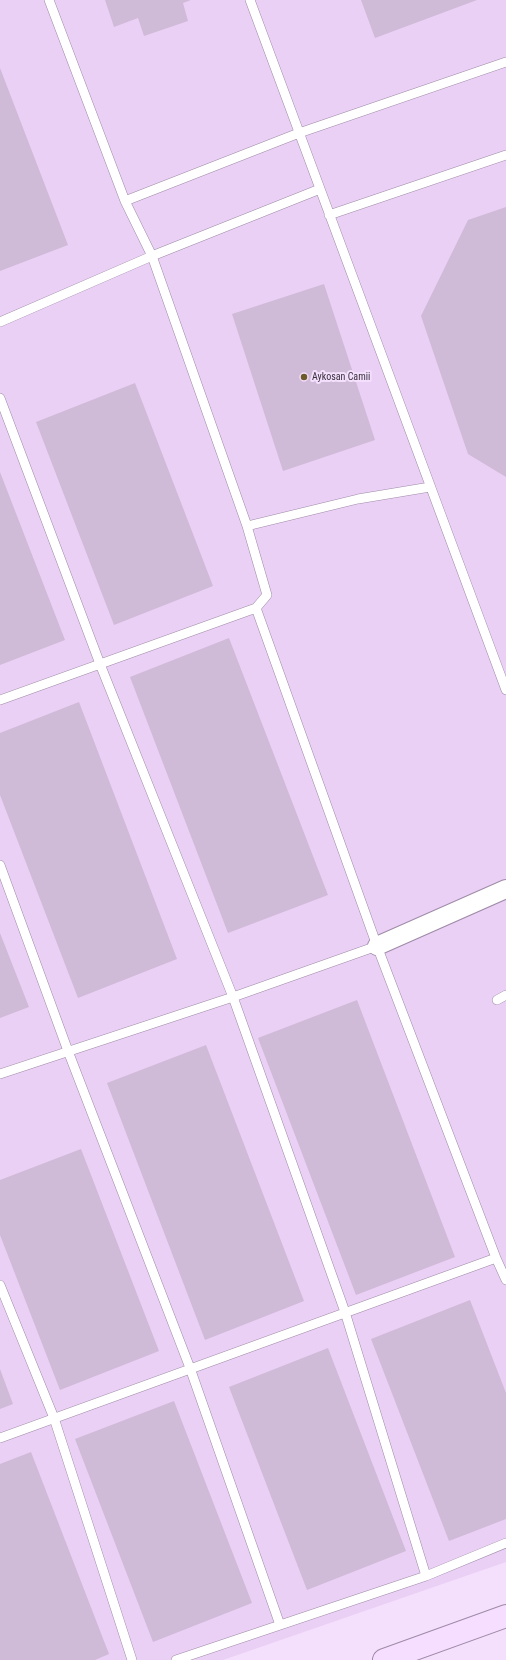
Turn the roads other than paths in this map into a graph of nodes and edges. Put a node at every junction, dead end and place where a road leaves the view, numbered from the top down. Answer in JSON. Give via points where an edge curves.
{"nodes":[{"id":1,"x":49,"y":0,"type":"edge"},
{"id":2,"x":250,"y":0,"type":"edge"},
{"id":3,"x":506,"y":62,"type":"edge"},
{"id":4,"x":299,"y":133,"type":"junction"},
{"id":5,"x":506,"y":155,"type":"edge"},
{"id":6,"x":320,"y":188,"type":"junction"},
{"id":7,"x":125,"y":201,"type":"junction"},
{"id":8,"x":329,"y":215,"type":"junction"},
{"id":9,"x":152,"y":256,"type":"junction"},
{"id":10,"x":0,"y":322,"type":"edge"},
{"id":11,"x":0,"y":398,"type":"edge"},
{"id":12,"x":430,"y":487,"type":"junction"},
{"id":13,"x":247,"y":526,"type":"junction"},
{"id":14,"x":256,"y":608,"type":"junction"},
{"id":15,"x":100,"y":664,"type":"junction"},
{"id":16,"x":506,"y":690,"type":"edge"},
{"id":17,"x":0,"y":700,"type":"edge"},
{"id":18,"x":0,"y":865,"type":"edge"},
{"id":19,"x":506,"y":889,"type":"edge"},
{"id":20,"x":377,"y":946,"type":"junction"},
{"id":21,"x":506,"y":995,"type":"edge"},
{"id":22,"x":233,"y":997,"type":"junction"},
{"id":23,"x":497,"y":1000,"type":"dead end"},
{"id":24,"x":68,"y":1051,"type":"junction"},
{"id":25,"x":0,"y":1074,"type":"edge"},
{"id":26,"x":496,"y":1258,"type":"junction"},
{"id":27,"x":506,"y":1280,"type":"edge"},
{"id":28,"x":0,"y":1285,"type":"edge"},
{"id":29,"x":345,"y":1312,"type":"junction"},
{"id":30,"x":190,"y":1368,"type":"junction"},
{"id":31,"x":54,"y":1418,"type":"junction"},
{"id":32,"x":0,"y":1438,"type":"edge"},
{"id":33,"x":506,"y":1542,"type":"edge"},
{"id":34,"x":426,"y":1576,"type":"junction"},
{"id":35,"x":506,"y":1616,"type":"edge"},
{"id":36,"x":280,"y":1625,"type":"junction"},
{"id":37,"x":132,"y":1660,"type":"edge"},
{"id":38,"x":176,"y":1660,"type":"edge"},
{"id":39,"x":384,"y":1660,"type":"edge"}],
"edges":[{"from":1,"to":7,"type":"lane"},
{"from":2,"to":4,"type":"lane"},
{"from":3,"to":4,"type":"lane"},
{"from":4,"to":6,"type":"lane"},
{"from":4,"to":7,"type":"lane"},
{"from":5,"to":8,"type":"lane"},
{"from":6,"to":8,"type":"lane"},
{"from":6,"to":9,"type":"lane"},
{"from":7,"to":9,"type":"lane"},
{"from":8,"to":12,"type":"lane"},
{"from":9,"to":10,"type":"lane"},
{"from":9,"to":13,"type":"lane"},
{"from":11,"to":15,"type":"lane"},
{"from":12,"to":13,"type":"lane","via":[[358,499]]},
{"from":12,"to":16,"type":"lane"},
{"from":13,"to":14,"type":"lane","via":[[267,595]]},
{"from":14,"to":15,"type":"lane"},
{"from":14,"to":20,"type":"lane"},
{"from":15,"to":17,"type":"lane"},
{"from":15,"to":22,"type":"lane"},
{"from":18,"to":24,"type":"lane"},
{"from":19,"to":20,"type":"street"},
{"from":20,"to":22,"type":"lane"},
{"from":20,"to":26,"type":"lane"},
{"from":21,"to":23,"type":"lane"},
{"from":22,"to":24,"type":"lane"},
{"from":22,"to":29,"type":"lane"},
{"from":24,"to":25,"type":"lane"},
{"from":24,"to":30,"type":"lane"},
{"from":26,"to":27,"type":"lane"},
{"from":26,"to":29,"type":"lane"},
{"from":28,"to":31,"type":"lane"},
{"from":29,"to":30,"type":"lane"},
{"from":29,"to":34,"type":"lane"},
{"from":30,"to":31,"type":"lane"},
{"from":30,"to":36,"type":"lane"},
{"from":31,"to":32,"type":"lane"},
{"from":31,"to":37,"type":"lane"},
{"from":33,"to":34,"type":"lane"},
{"from":34,"to":36,"type":"lane"},
{"from":35,"to":39,"type":"main road"},
{"from":36,"to":38,"type":"lane"}]}
